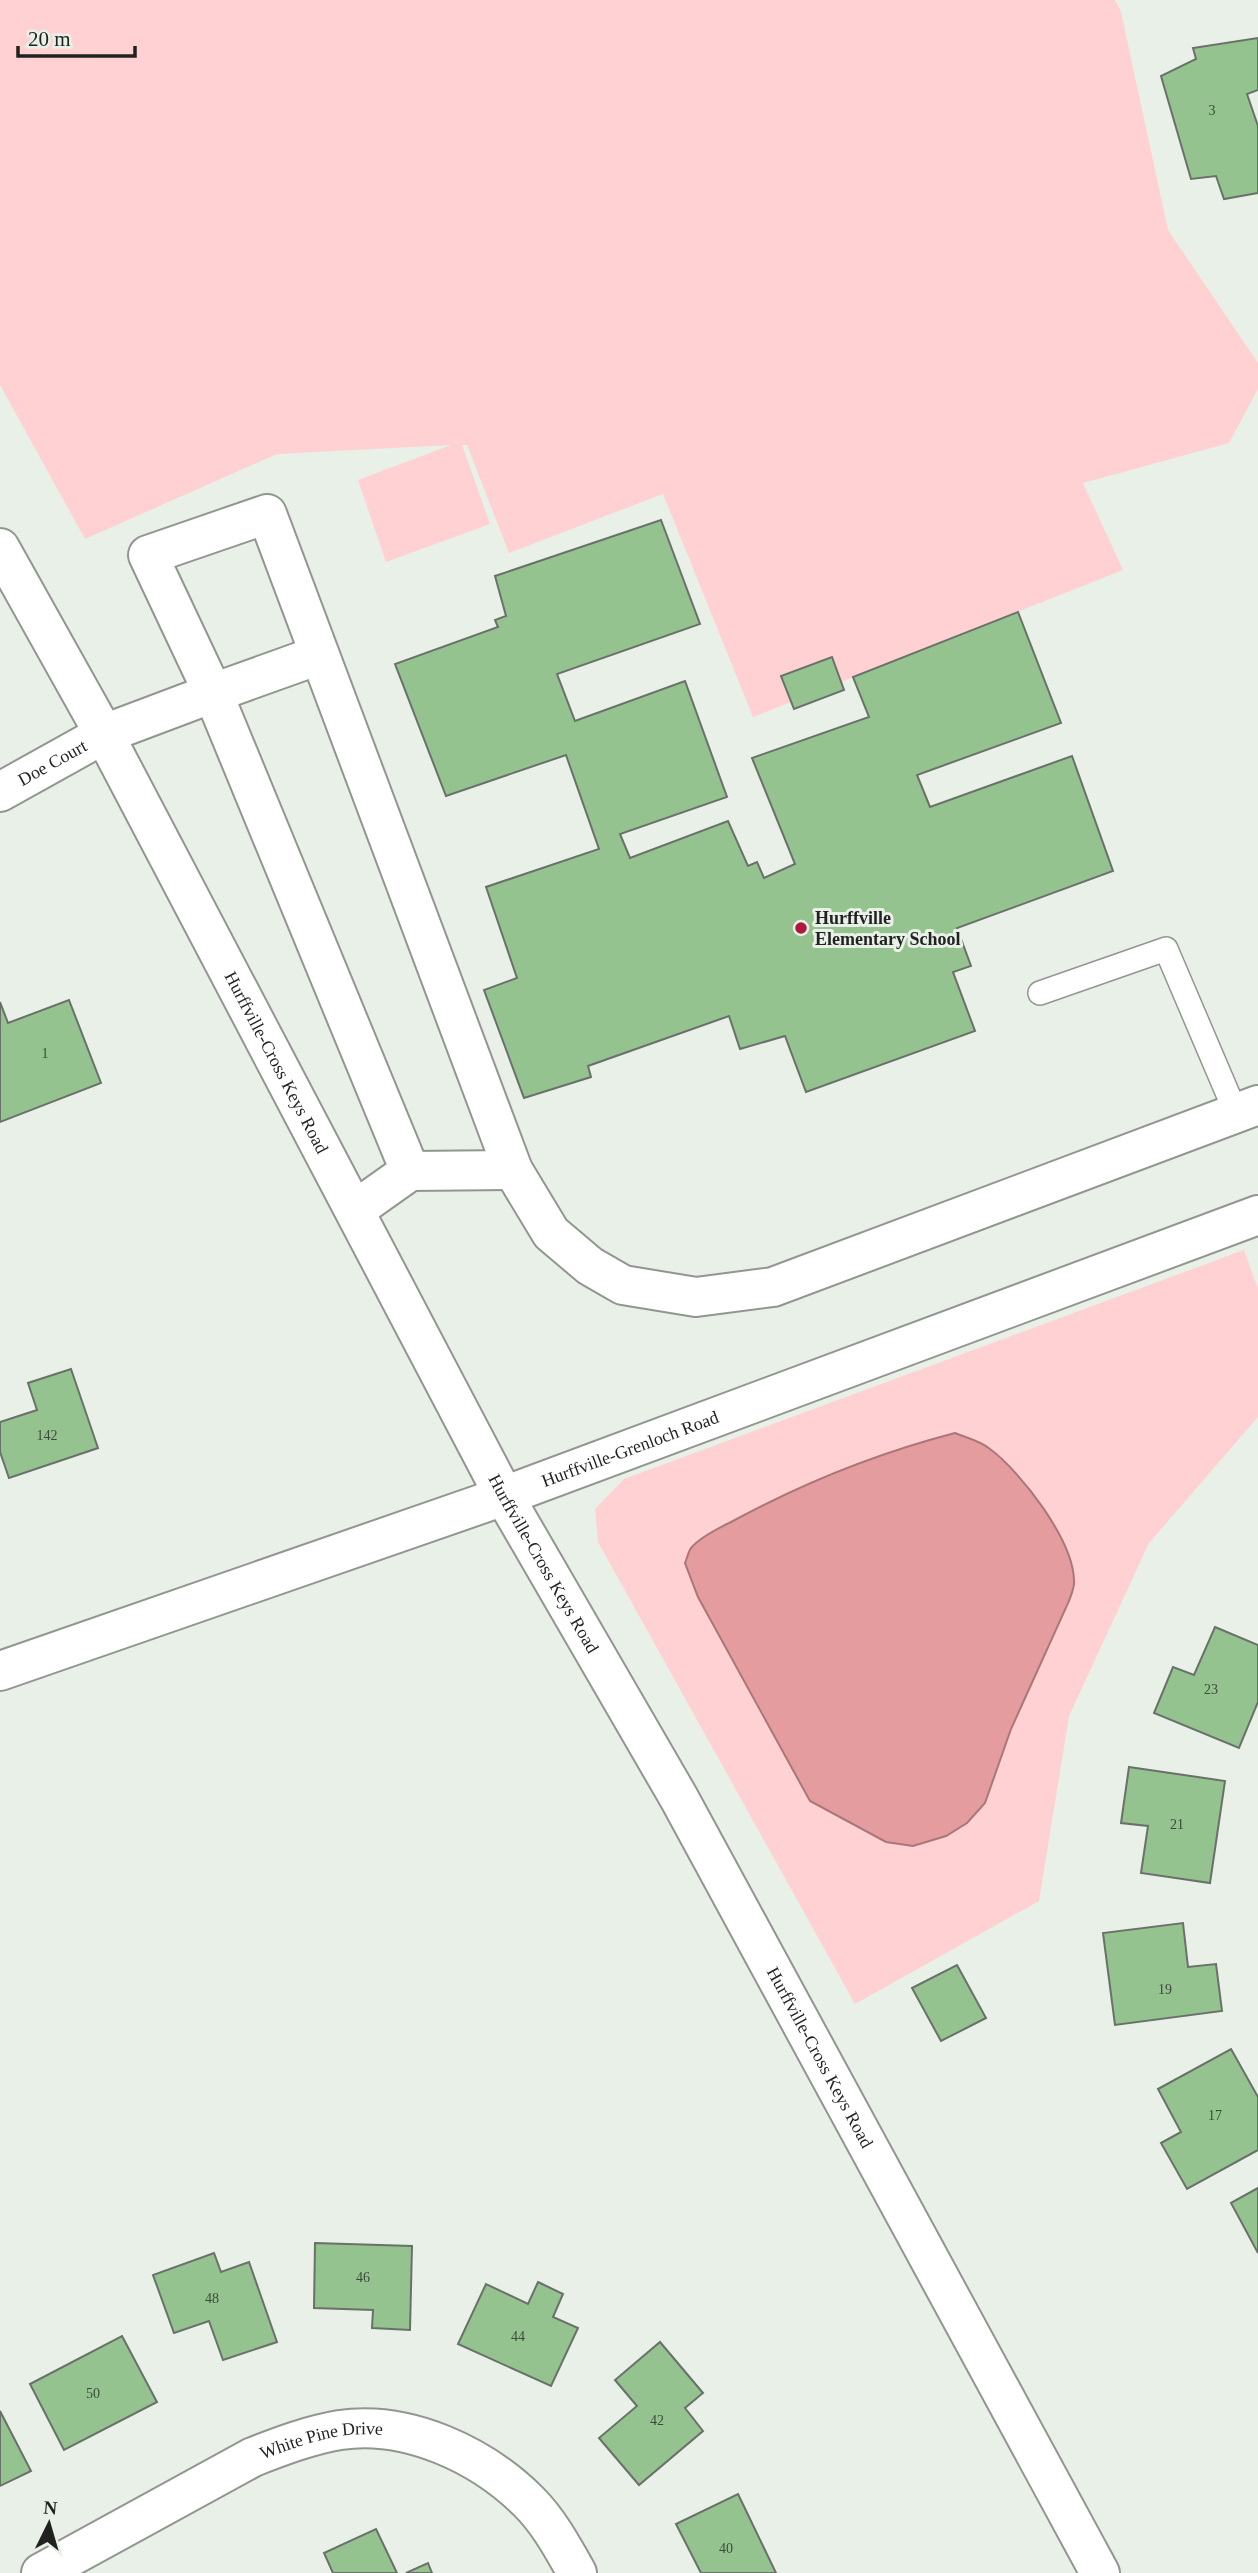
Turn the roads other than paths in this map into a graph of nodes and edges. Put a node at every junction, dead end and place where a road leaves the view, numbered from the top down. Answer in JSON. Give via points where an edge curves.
{"nodes":[{"id":1,"x":0,"y":548,"type":"edge"},
{"id":2,"x":319,"y":655,"type":"junction"},
{"id":3,"x":213,"y":693,"type":"junction"},
{"id":4,"x":104,"y":734,"type":"junction"},
{"id":5,"x":0,"y":792,"type":"edge"},
{"id":6,"x":1040,"y":993,"type":"dead end"},
{"id":7,"x":1247,"y":1109,"type":"edge"},
{"id":8,"x":513,"y":1170,"type":"junction"},
{"id":9,"x":410,"y":1171,"type":"junction"},
{"id":10,"x":355,"y":1210,"type":"junction"},
{"id":11,"x":1258,"y":1215,"type":"edge"},
{"id":12,"x":504,"y":1496,"type":"junction"},
{"id":13,"x":0,"y":1671,"type":"edge"},
{"id":14,"x":41,"y":2573,"type":"edge"},
{"id":15,"x":577,"y":2573,"type":"edge"},
{"id":16,"x":1100,"y":2573,"type":"edge"}],
"edges":[{"from":1,"to":4,"type":"main road","name":"Hurffville-Cross Keys Road"},
{"from":2,"to":3,"type":"main road","name":"Doe Court"},
{"from":2,"to":3,"type":"main road","via":[[267,514],[148,555]]},
{"from":2,"to":8,"type":"main road"},
{"from":3,"to":4,"type":"main road","name":"Doe Court"},
{"from":3,"to":9,"type":"main road"},
{"from":4,"to":5,"type":"main road","name":"Doe Court"},
{"from":4,"to":10,"type":"main road","name":"Hurffville-Cross Keys Road"},
{"from":6,"to":7,"type":"lane","via":[[1166,949]]},
{"from":7,"to":8,"type":"main road","via":[[773,1287],[696,1297],[623,1284],[590,1266],[551,1233]]},
{"from":8,"to":9,"type":"main road"},
{"from":9,"to":10,"type":"main road"},
{"from":10,"to":12,"type":"main road","name":"Hurffville-Cross Keys Road"},
{"from":11,"to":12,"type":"main road","name":"Hurffville-Grenloch Road"},
{"from":12,"to":13,"type":"main road","name":"Hurffville-Grenloch Road"},
{"from":12,"to":16,"type":"main road","name":"Hurffville-Cross Keys Road","via":[[679,1798]]},
{"from":14,"to":15,"type":"main road","name":"White Pine Drive","via":[[253,2457],[310,2437],[376,2428],[428,2440],[508,2483],[531,2503]]}]}
